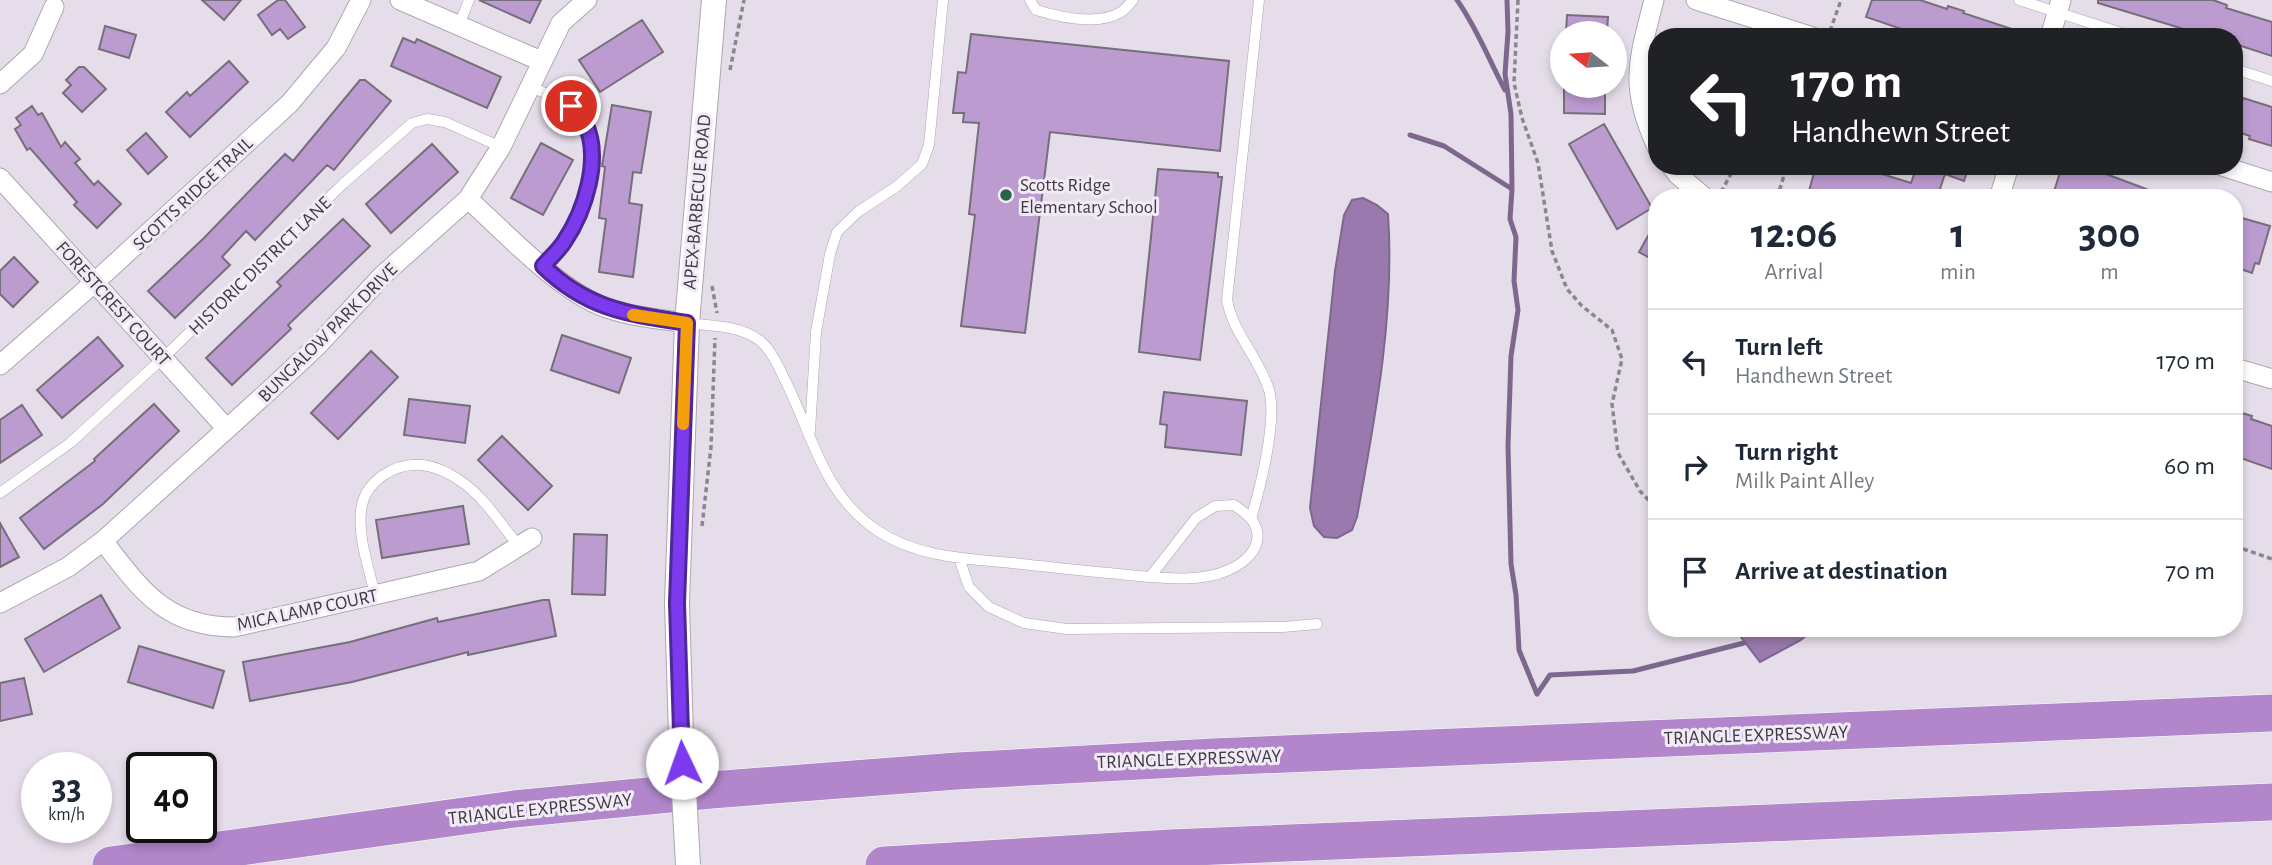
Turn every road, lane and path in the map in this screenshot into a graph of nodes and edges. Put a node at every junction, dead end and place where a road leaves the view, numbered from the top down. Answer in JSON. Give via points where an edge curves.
{"nodes":[{"id":1,"x":361,"y":0,"type":"edge"},
{"id":2,"x":400,"y":0,"type":"edge"},
{"id":3,"x":469,"y":0,"type":"edge"},
{"id":4,"x":587,"y":0,"type":"edge"},
{"id":5,"x":714,"y":0,"type":"edge"},
{"id":6,"x":943,"y":0,"type":"edge"},
{"id":7,"x":1030,"y":0,"type":"edge"},
{"id":8,"x":1133,"y":0,"type":"edge"},
{"id":9,"x":1259,"y":0,"type":"edge"},
{"id":10,"x":1518,"y":0,"type":"edge"},
{"id":11,"x":1654,"y":0,"type":"edge"},
{"id":12,"x":1696,"y":0,"type":"edge"},
{"id":13,"x":1841,"y":0,"type":"edge"},
{"id":14,"x":2019,"y":0,"type":"edge"},
{"id":15,"x":2059,"y":6,"type":"edge"},
{"id":16,"x":54,"y":8,"type":"dead end"},
{"id":17,"x":459,"y":25,"type":"junction"},
{"id":18,"x":1785,"y":28,"type":"edge"},
{"id":19,"x":1832,"y":28,"type":"edge"},
{"id":20,"x":2053,"y":28,"type":"edge"},
{"id":21,"x":2112,"y":28,"type":"edge"},
{"id":22,"x":541,"y":61,"type":"junction"},
{"id":23,"x":2243,"y":72,"type":"edge"},
{"id":24,"x":2272,"y":81,"type":"edge"},
{"id":25,"x":0,"y":84,"type":"edge"},
{"id":26,"x":529,"y":86,"type":"junction"},
{"id":27,"x":1648,"y":127,"type":"edge"},
{"id":28,"x":501,"y":147,"type":"junction"},
{"id":29,"x":2243,"y":173,"type":"edge"},
{"id":30,"x":1678,"y":175,"type":"edge"},
{"id":31,"x":0,"y":178,"type":"edge"},
{"id":32,"x":2272,"y":182,"type":"edge"},
{"id":33,"x":1694,"y":189,"type":"edge"},
{"id":34,"x":468,"y":199,"type":"junction"},
{"id":35,"x":543,"y":266,"type":"junction"},
{"id":36,"x":95,"y":282,"type":"junction"},
{"id":37,"x":687,"y":323,"type":"junction"},
{"id":38,"x":714,"y":351,"type":"dead end"},
{"id":39,"x":163,"y":358,"type":"junction"},
{"id":40,"x":0,"y":365,"type":"edge"},
{"id":41,"x":2243,"y":370,"type":"edge"},
{"id":42,"x":2272,"y":379,"type":"edge"},
{"id":43,"x":227,"y":429,"type":"junction"},
{"id":44,"x":810,"y":435,"type":"junction"},
{"id":45,"x":0,"y":493,"type":"edge"},
{"id":46,"x":1648,"y":499,"type":"edge"},
{"id":47,"x":1251,"y":519,"type":"junction"},
{"id":48,"x":701,"y":533,"type":"dead end"},
{"id":49,"x":103,"y":541,"type":"junction"},
{"id":50,"x":526,"y":542,"type":"joint"},
{"id":51,"x":2243,"y":549,"type":"edge"},
{"id":52,"x":959,"y":558,"type":"junction"},
{"id":53,"x":2272,"y":559,"type":"edge"},
{"id":54,"x":1150,"y":577,"type":"junction"},
{"id":55,"x":376,"y":595,"type":"junction"},
{"id":56,"x":0,"y":603,"type":"edge"},
{"id":57,"x":1317,"y":624,"type":"dead end"},
{"id":58,"x":2272,"y":713,"type":"edge"},
{"id":59,"x":2272,"y":803,"type":"edge"},
{"id":60,"x":111,"y":865,"type":"edge"},
{"id":61,"x":688,"y":865,"type":"edge"},
{"id":62,"x":884,"y":865,"type":"edge"}],
"edges":[{"from":1,"to":36,"type":"street","name":"SCOTTS RIDGE TRAIL","via":[[336,48],[290,103]]},
{"from":2,"to":17,"type":"street"},
{"from":3,"to":17,"type":"lane"},
{"from":4,"to":22,"type":"street","name":"BUNGALOW PARK DRIVE","via":[[561,23]]},
{"from":5,"to":37,"type":"street","name":"APEX-BARBECUE ROAD"},
{"from":6,"to":44,"type":"lane","via":[[929,145],[922,164],[844,225],[830,254],[816,332]]},
{"from":7,"to":8,"type":"lane","via":[[1035,10],[1091,20],[1120,13]]},
{"from":9,"to":47,"type":"lane","via":[[1227,300],[1230,319],[1269,388],[1266,453]]},
{"from":10,"to":46,"type":"path","via":[[1514,83],[1538,163],[1552,251],[1567,289],[1612,330],[1622,359],[1612,404],[1618,453]]},
{"from":11,"to":27,"type":"street","via":[[1638,62],[1639,92]]},
{"from":12,"to":18,"type":"street"},
{"from":13,"to":19,"type":"path"},
{"from":14,"to":15,"type":"lane"},
{"from":15,"to":20,"type":"street"},
{"from":15,"to":21,"type":"lane"},
{"from":16,"to":25,"type":"street","via":[[33,54]]},
{"from":17,"to":22,"type":"street"},
{"from":22,"to":26,"type":"street","name":"BUNGALOW PARK DRIVE"},
{"from":23,"to":24,"type":"lane"},
{"from":26,"to":28,"type":"street","name":"BUNGALOW PARK DRIVE"},
{"from":26,"to":35,"type":"lane","via":[[571,106],[584,121],[592,157],[577,217],[564,242]]},
{"from":28,"to":34,"type":"street","name":"BUNGALOW PARK DRIVE"},
{"from":28,"to":39,"type":"lane","name":"HISTORIC DISTRICT LANE","via":[[445,122],[427,119],[412,123]]},
{"from":29,"to":32,"type":"street"},
{"from":30,"to":33,"type":"street"},
{"from":31,"to":36,"type":"street","name":"FORESTCREST COURT"},
{"from":34,"to":35,"type":"street"},
{"from":34,"to":43,"type":"street","name":"BUNGALOW PARK DRIVE"},
{"from":35,"to":37,"type":"street","via":[[558,281],[605,308]]},
{"from":36,"to":39,"type":"street","name":"FORESTCREST COURT"},
{"from":36,"to":40,"type":"street","name":"SCOTTS RIDGE TRAIL"},
{"from":37,"to":44,"type":"lane","via":[[738,329],[760,341],[774,357]]},
{"from":37,"to":61,"type":"street","name":"APEX-BARBECUE ROAD","bridge":true,"via":[[677,603]]},
{"from":38,"to":48,"type":"path","via":[[711,447]]},
{"from":39,"to":43,"type":"street","name":"FORESTCREST COURT"},
{"from":39,"to":45,"type":"lane","name":"HISTORIC DISTRICT LANE","via":[[70,443]]},
{"from":41,"to":42,"type":"street"},
{"from":43,"to":49,"type":"street","name":"BUNGALOW PARK DRIVE"},
{"from":44,"to":52,"type":"lane","via":[[827,477],[858,517],[912,548]]},
{"from":47,"to":54,"type":"lane","via":[[1234,505],[1215,506],[1196,518]]},
{"from":47,"to":54,"type":"lane","via":[[1258,537],[1254,551],[1235,569],[1180,579]]},
{"from":49,"to":55,"type":"street","name":"MICA LAMP COURT","via":[[156,603],[206,625],[247,625]]},
{"from":49,"to":56,"type":"street","name":"BUNGALOW PARK DRIVE","via":[[68,567]]},
{"from":50,"to":55,"type":"street","name":"MICA LAMP COURT","via":[[479,571]]},
{"from":50,"to":55,"type":"lane","via":[[465,484],[436,468],[406,466],[377,479],[361,508],[363,545]]},
{"from":51,"to":53,"type":"path"},
{"from":52,"to":54,"type":"lane"},
{"from":52,"to":57,"type":"lane","via":[[969,587],[989,607],[1024,623],[1067,629]]},
{"from":58,"to":60,"type":"highway","name":"TRIANGLE EXPRESSWAY","via":[[971,770],[514,809]]},
{"from":59,"to":62,"type":"highway","via":[[1170,848]]}]}
